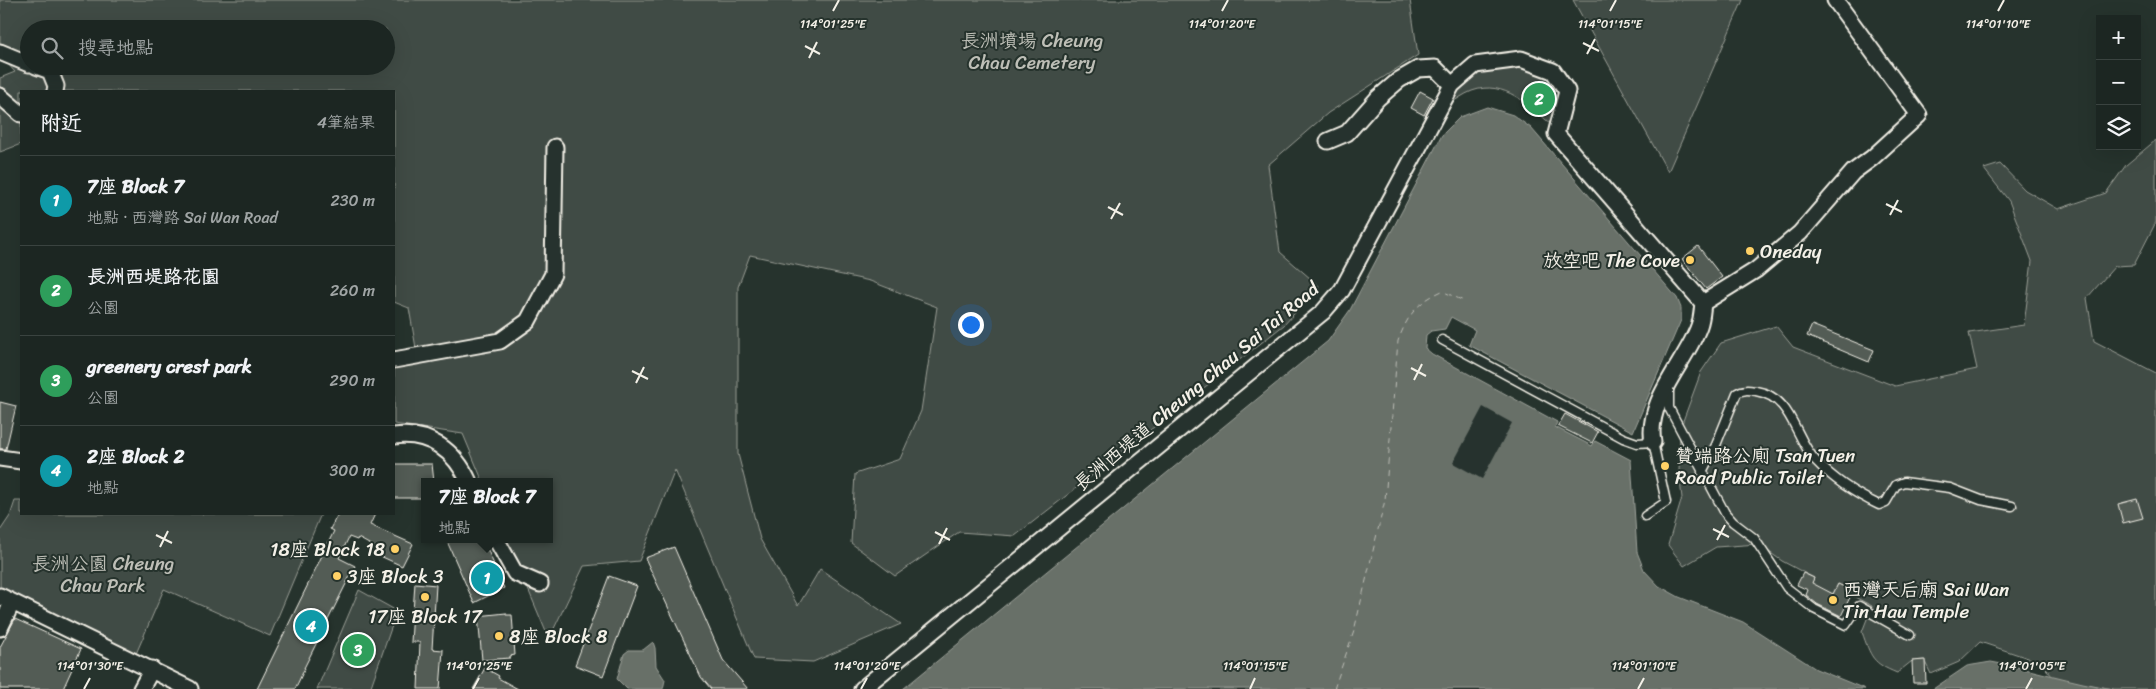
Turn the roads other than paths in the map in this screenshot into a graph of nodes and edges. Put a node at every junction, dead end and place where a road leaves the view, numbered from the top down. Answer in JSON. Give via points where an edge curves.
{"nodes":[{"id":1,"x":1835,"y":0,"type":"edge"},
{"id":2,"x":0,"y":52,"type":"edge"},
{"id":3,"x":20,"y":60,"type":"edge"},
{"id":4,"x":52,"y":75,"type":"edge"},
{"id":5,"x":1452,"y":85,"type":"junction"},
{"id":6,"x":55,"y":90,"type":"edge"},
{"id":7,"x":0,"y":96,"type":"edge"},
{"id":8,"x":20,"y":113,"type":"edge"},
{"id":9,"x":1328,"y":141,"type":"dead end"},
{"id":10,"x":555,"y":147,"type":"dead end"},
{"id":11,"x":1703,"y":303,"type":"junction"},
{"id":12,"x":1442,"y":340,"type":"dead end"},
{"id":13,"x":395,"y":360,"type":"edge"},
{"id":14,"x":1668,"y":380,"type":"junction"},
{"id":15,"x":395,"y":436,"type":"edge"},
{"id":16,"x":1653,"y":442,"type":"junction"},
{"id":17,"x":0,"y":458,"type":"edge"},
{"id":18,"x":20,"y":462,"type":"edge"},
{"id":19,"x":1702,"y":472,"type":"junction"},
{"id":20,"x":467,"y":478,"type":"edge"},
{"id":21,"x":2012,"y":506,"type":"dead end"},
{"id":22,"x":1645,"y":516,"type":"dead end"},
{"id":23,"x":498,"y":543,"type":"edge"},
{"id":24,"x":540,"y":584,"type":"dead end"},
{"id":25,"x":6,"y":599,"type":"edge"},
{"id":26,"x":0,"y":628,"type":"edge"},
{"id":27,"x":1910,"y":636,"type":"dead end"},
{"id":28,"x":152,"y":669,"type":"junction"},
{"id":29,"x":142,"y":689,"type":"edge"},
{"id":30,"x":190,"y":689,"type":"edge"},
{"id":31,"x":862,"y":689,"type":"edge"}],
"edges":[{"from":1,"to":11,"type":"street","via":[[1919,115],[1853,172],[1800,233],[1756,270]]},
{"from":2,"to":3,"type":"street"},
{"from":4,"to":6,"type":"street"},
{"from":5,"to":9,"type":"street","via":[[1435,68],[1418,69],[1390,87],[1347,133]]},
{"from":5,"to":11,"type":"street","name":"長洲西堤道 Cheung Chau Sai Tai Road","via":[[1475,65],[1498,61],[1521,58],[1553,71],[1567,91],[1556,134]]},
{"from":5,"to":31,"type":"street","name":"長洲西堤道 Cheung Chau Sai Tai Road","via":[[1342,290],[1322,312]]},
{"from":7,"to":8,"type":"street"},
{"from":10,"to":13,"type":"street","via":[[553,274],[528,321],[500,341]]},
{"from":11,"to":14,"type":"street","via":[[1699,326]]},
{"from":12,"to":16,"type":"lane","via":[[1623,438]]},
{"from":14,"to":16,"type":"street","via":[[1651,426]]},
{"from":14,"to":19,"type":"lane","via":[[1669,408]]},
{"from":15,"to":20,"type":"street","via":[[412,435],[440,445],[462,467]]},
{"from":16,"to":22,"type":"lane","via":[[1666,502]]},
{"from":17,"to":18,"type":"street"},
{"from":19,"to":21,"type":"lane","via":[[1738,391],[1747,390],[1762,392],[1779,402],[1791,415],[1805,447],[1817,462],[1851,490],[1880,505],[1886,502],[1896,485],[1904,482],[1950,488]]},
{"from":19,"to":27,"type":"lane","via":[[1725,513],[1754,538],[1786,588],[1814,609],[1846,625],[1859,606]]},
{"from":23,"to":24,"type":"street","via":[[515,573]]},
{"from":25,"to":26,"type":"street"},
{"from":25,"to":28,"type":"street"},
{"from":28,"to":29,"type":"street"},
{"from":28,"to":30,"type":"street"}]}
